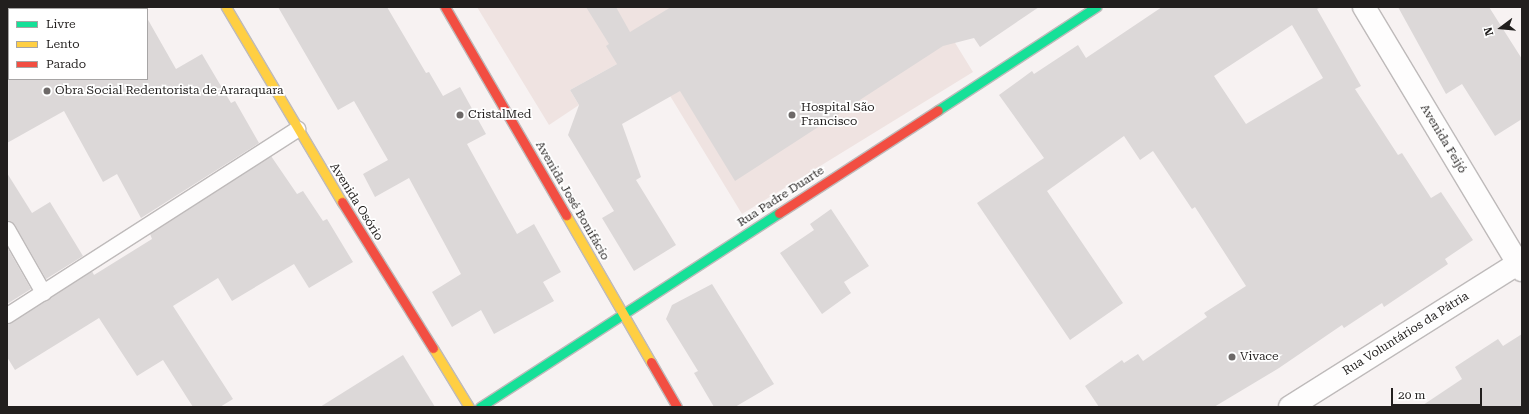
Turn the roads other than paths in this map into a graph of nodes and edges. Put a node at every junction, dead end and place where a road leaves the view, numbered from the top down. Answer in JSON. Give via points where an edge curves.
{"nodes":[{"id":1,"x":226,"y":7,"type":"edge"},
{"id":2,"x":445,"y":7,"type":"edge"},
{"id":3,"x":1096,"y":7,"type":"edge"},
{"id":4,"x":1364,"y":7,"type":"edge"},
{"id":5,"x":297,"y":129,"type":"junction"},
{"id":6,"x":7,"y":229,"type":"edge"},
{"id":7,"x":1521,"y":265,"type":"edge"},
{"id":8,"x":43,"y":292,"type":"junction"},
{"id":9,"x":7,"y":314,"type":"edge"},
{"id":10,"x":623,"y":314,"type":"junction"},
{"id":11,"x":469,"y":407,"type":"edge"},
{"id":12,"x":480,"y":407,"type":"edge"},
{"id":13,"x":677,"y":407,"type":"edge"},
{"id":14,"x":1290,"y":407,"type":"edge"}],
"edges":[{"from":1,"to":5,"type":"street","name":"Avenida Osório"},
{"from":2,"to":10,"type":"street","name":"Avenida José Bonifácio"},
{"from":3,"to":10,"type":"street","name":"Rua Padre Duarte"},
{"from":4,"to":7,"type":"street","name":"Avenida Feijó"},
{"from":5,"to":8,"type":"lane"},
{"from":5,"to":11,"type":"street","name":"Avenida Osório"},
{"from":6,"to":8,"type":"lane"},
{"from":7,"to":14,"type":"street","name":"Rua Voluntários da Pátria"},
{"from":8,"to":9,"type":"lane"},
{"from":10,"to":12,"type":"street","name":"Rua Padre Duarte"},
{"from":10,"to":13,"type":"street","name":"Avenida José Bonifácio"}]}
